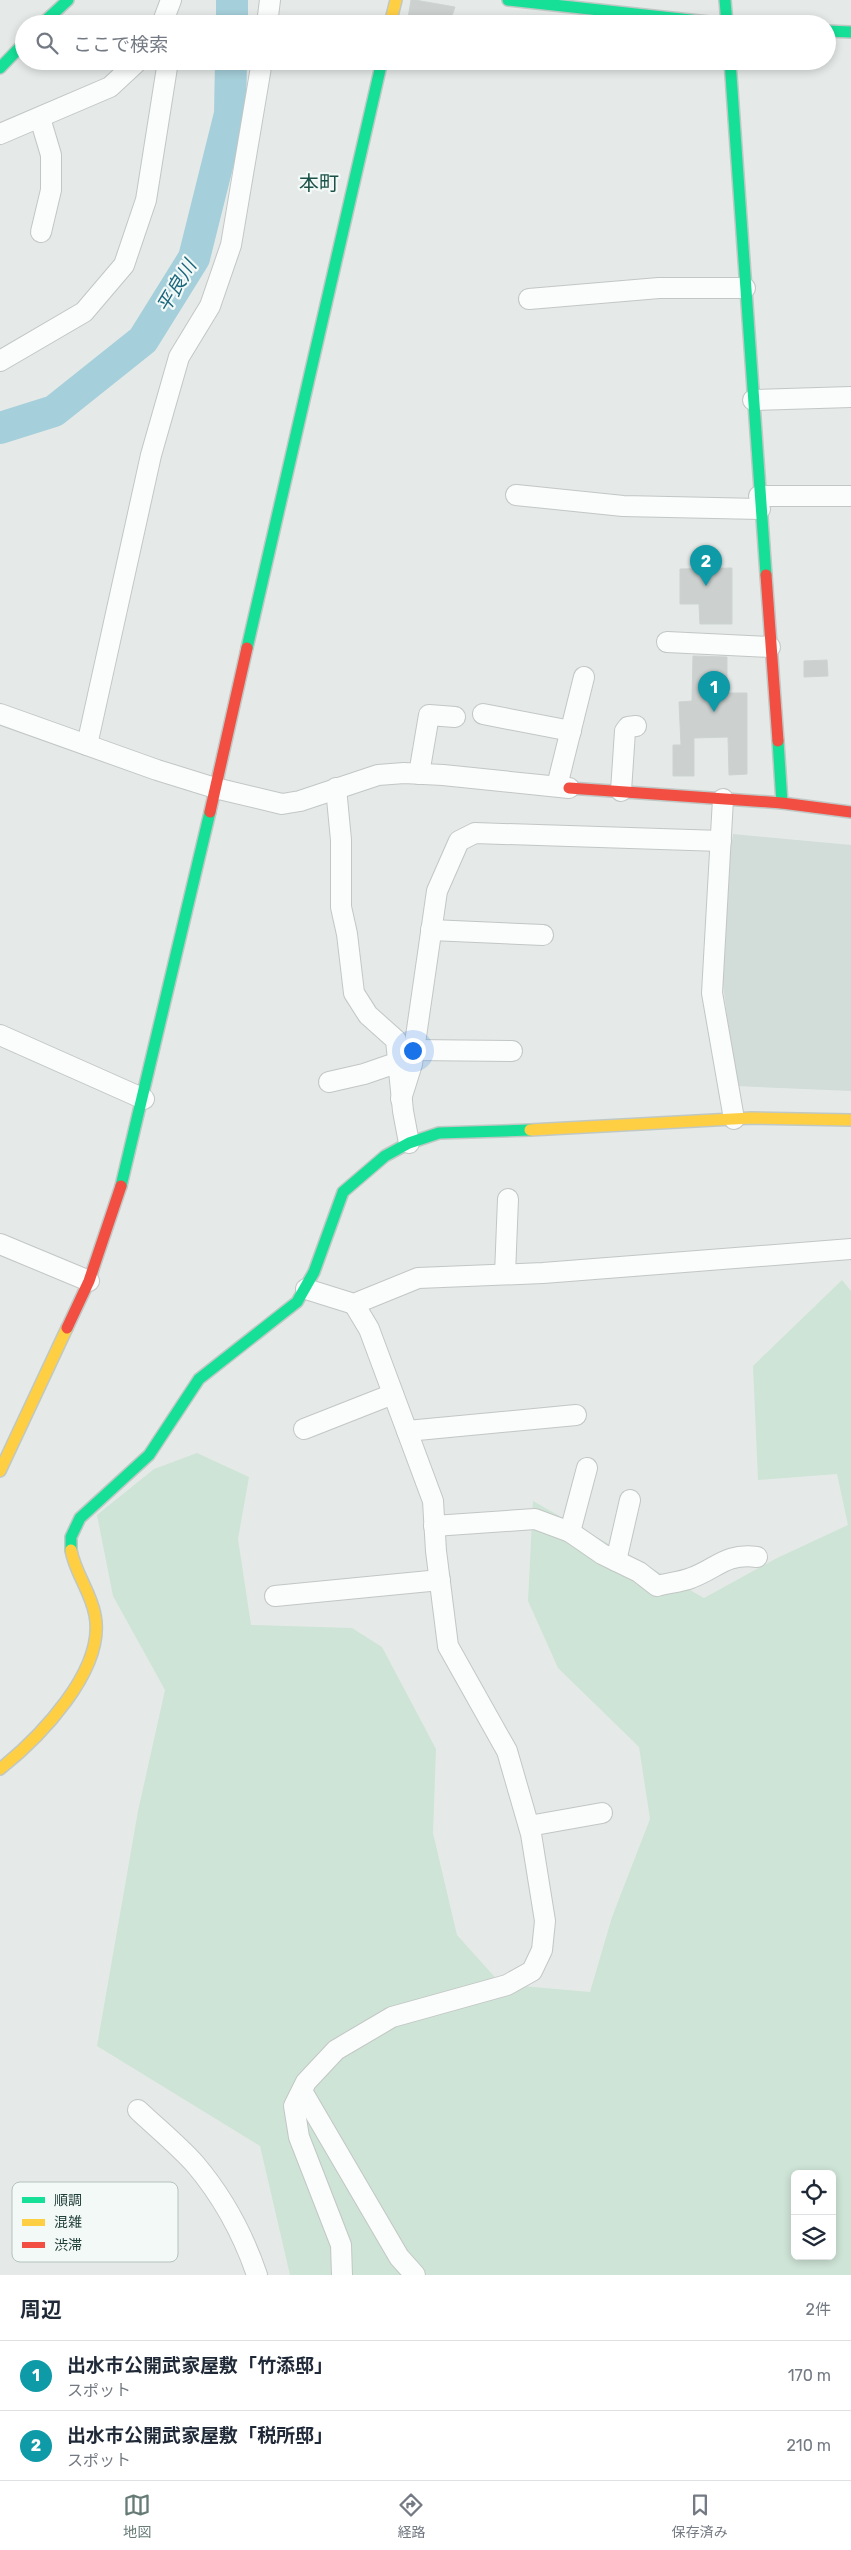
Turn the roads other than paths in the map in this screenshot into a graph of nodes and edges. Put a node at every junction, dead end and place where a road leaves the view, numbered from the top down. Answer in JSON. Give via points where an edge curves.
{"nodes":[{"id":1,"x":68,"y":0,"type":"edge"},
{"id":2,"x":270,"y":0,"type":"edge"},
{"id":3,"x":396,"y":0,"type":"edge"},
{"id":4,"x":508,"y":0,"type":"edge"},
{"id":5,"x":725,"y":0,"type":"edge"},
{"id":6,"x":52,"y":15,"type":"edge"},
{"id":7,"x":268,"y":15,"type":"edge"},
{"id":8,"x":392,"y":15,"type":"edge"},
{"id":9,"x":645,"y":15,"type":"edge"},
{"id":10,"x":726,"y":15,"type":"edge"},
{"id":11,"x":836,"y":31,"type":"edge"},
{"id":12,"x":851,"y":32,"type":"edge"},
{"id":13,"x":15,"y":52,"type":"edge"},
{"id":14,"x":0,"y":68,"type":"edge"},
{"id":15,"x":128,"y":70,"type":"edge"},
{"id":16,"x":167,"y":70,"type":"edge"},
{"id":17,"x":260,"y":70,"type":"edge"},
{"id":18,"x":380,"y":70,"type":"edge"},
{"id":19,"x":731,"y":70,"type":"edge"},
{"id":20,"x":40,"y":118,"type":"junction"},
{"id":21,"x":0,"y":134,"type":"edge"},
{"id":22,"x":40,"y":232,"type":"dead end"},
{"id":23,"x":745,"y":288,"type":"junction"},
{"id":24,"x":529,"y":299,"type":"dead end"},
{"id":25,"x":0,"y":361,"type":"edge"},
{"id":26,"x":851,"y":397,"type":"edge"},
{"id":27,"x":752,"y":400,"type":"junction"},
{"id":28,"x":516,"y":495,"type":"dead end"},
{"id":29,"x":851,"y":496,"type":"edge"},
{"id":30,"x":759,"y":503,"type":"junction"},
{"id":31,"x":667,"y":642,"type":"dead end"},
{"id":32,"x":770,"y":647,"type":"junction"},
{"id":33,"x":584,"y":677,"type":"dead end"},
{"id":34,"x":0,"y":714,"type":"edge"},
{"id":35,"x":483,"y":714,"type":"dead end"},
{"id":36,"x":455,"y":717,"type":"dead end"},
{"id":37,"x":636,"y":726,"type":"dead end"},
{"id":38,"x":571,"y":732,"type":"junction"},
{"id":39,"x":86,"y":745,"type":"junction"},
{"id":40,"x":419,"y":774,"type":"junction"},
{"id":41,"x":563,"y":787,"type":"junction"},
{"id":42,"x":215,"y":788,"type":"junction"},
{"id":43,"x":336,"y":788,"type":"junction"},
{"id":44,"x":621,"y":791,"type":"junction"},
{"id":45,"x":723,"y":799,"type":"junction"},
{"id":46,"x":782,"y":803,"type":"junction"},
{"id":47,"x":851,"y":812,"type":"edge"},
{"id":48,"x":721,"y":841,"type":"junction"},
{"id":49,"x":431,"y":930,"type":"junction"},
{"id":50,"x":543,"y":935,"type":"dead end"},
{"id":51,"x":0,"y":1034,"type":"edge"},
{"id":52,"x":512,"y":1051,"type":"dead end"},
{"id":53,"x":406,"y":1056,"type":"junction"},
{"id":54,"x":329,"y":1082,"type":"dead end"},
{"id":55,"x":144,"y":1099,"type":"junction"},
{"id":56,"x":734,"y":1119,"type":"junction"},
{"id":57,"x":851,"y":1120,"type":"edge"},
{"id":58,"x":409,"y":1143,"type":"junction"},
{"id":59,"x":508,"y":1199,"type":"dead end"},
{"id":60,"x":0,"y":1244,"type":"edge"},
{"id":61,"x":851,"y":1248,"type":"edge"},
{"id":62,"x":505,"y":1274,"type":"junction"},
{"id":63,"x":89,"y":1281,"type":"junction"},
{"id":64,"x":306,"y":1289,"type":"junction"},
{"id":65,"x":354,"y":1304,"type":"junction"},
{"id":66,"x":393,"y":1394,"type":"junction"},
{"id":67,"x":576,"y":1415,"type":"dead end"},
{"id":68,"x":304,"y":1429,"type":"dead end"},
{"id":69,"x":407,"y":1431,"type":"junction"},
{"id":70,"x":587,"y":1468,"type":"dead end"},
{"id":71,"x":0,"y":1470,"type":"edge"},
{"id":72,"x":630,"y":1500,"type":"dead end"},
{"id":73,"x":434,"y":1526,"type":"junction"},
{"id":74,"x":570,"y":1532,"type":"junction"},
{"id":75,"x":757,"y":1557,"type":"dead end"},
{"id":76,"x":616,"y":1560,"type":"junction"},
{"id":77,"x":440,"y":1580,"type":"junction"},
{"id":78,"x":275,"y":1596,"type":"dead end"},
{"id":79,"x":0,"y":1769,"type":"edge"},
{"id":80,"x":602,"y":1813,"type":"dead end"},
{"id":81,"x":529,"y":1826,"type":"junction"},
{"id":82,"x":302,"y":2091,"type":"junction"},
{"id":83,"x":138,"y":2110,"type":"dead end"},
{"id":84,"x":257,"y":2275,"type":"edge"},
{"id":85,"x":342,"y":2275,"type":"edge"},
{"id":86,"x":415,"y":2275,"type":"edge"}],
"edges":[{"from":1,"to":6,"type":"street"},
{"from":2,"to":7,"type":"street"},
{"from":3,"to":8,"type":"street"},
{"from":4,"to":9,"type":"street"},
{"from":5,"to":10,"type":"street"},
{"from":11,"to":12,"type":"street"},
{"from":13,"to":14,"type":"street"},
{"from":15,"to":20,"type":"street","via":[[110,87]]},
{"from":16,"to":25,"type":"street","via":[[146,200],[124,265],[84,312]]},
{"from":17,"to":39,"type":"street","via":[[231,245],[210,306],[180,357],[151,455]]},
{"from":18,"to":42,"type":"street"},
{"from":19,"to":23,"type":"street"},
{"from":20,"to":21,"type":"street"},
{"from":20,"to":22,"type":"street","via":[[51,156],[51,190]]},
{"from":23,"to":24,"type":"street","via":[[659,288]]},
{"from":23,"to":27,"type":"street"},
{"from":26,"to":27,"type":"street"},
{"from":27,"to":30,"type":"street"},
{"from":28,"to":30,"type":"street","via":[[623,506]]},
{"from":29,"to":30,"type":"street"},
{"from":30,"to":32,"type":"street"},
{"from":31,"to":32,"type":"street"},
{"from":32,"to":46,"type":"street"},
{"from":33,"to":38,"type":"street"},
{"from":34,"to":39,"type":"street"},
{"from":35,"to":38,"type":"street"},
{"from":36,"to":40,"type":"street","via":[[429,714]]},
{"from":37,"to":44,"type":"street","via":[[625,731]]},
{"from":38,"to":41,"type":"street"},
{"from":39,"to":42,"type":"street"},
{"from":40,"to":41,"type":"street"},
{"from":40,"to":43,"type":"street","via":[[378,775]]},
{"from":41,"to":44,"type":"street"},
{"from":42,"to":43,"type":"street","via":[[282,804],[300,802]]},
{"from":42,"to":55,"type":"street"},
{"from":43,"to":53,"type":"street","via":[[341,840],[341,906],[354,993],[368,1015],[396,1040]]},
{"from":44,"to":45,"type":"street"},
{"from":45,"to":46,"type":"street"},
{"from":45,"to":48,"type":"street"},
{"from":46,"to":47,"type":"street"},
{"from":48,"to":49,"type":"street","via":[[475,833],[459,841],[437,891]]},
{"from":48,"to":56,"type":"street","via":[[712,993]]},
{"from":49,"to":50,"type":"street"},
{"from":49,"to":53,"type":"street"},
{"from":51,"to":55,"type":"street"},
{"from":52,"to":53,"type":"street"},
{"from":53,"to":54,"type":"street","via":[[364,1074]]},
{"from":53,"to":58,"type":"street","via":[[401,1099]]},
{"from":55,"to":63,"type":"street","via":[[119,1195]]},
{"from":56,"to":57,"type":"street"},
{"from":56,"to":58,"type":"street","via":[[440,1133]]},
{"from":58,"to":64,"type":"street","via":[[385,1156],[343,1192]]},
{"from":59,"to":62,"type":"street"},
{"from":60,"to":63,"type":"street"},
{"from":61,"to":62,"type":"street"},
{"from":62,"to":65,"type":"street","via":[[418,1278]]},
{"from":63,"to":71,"type":"street"},
{"from":64,"to":65,"type":"street"},
{"from":64,"to":79,"type":"street","via":[[297,1302],[194,1383],[142,1463],[75,1524],[70,1541],[72,1562],[95,1615],[97,1639],[92,1657],[40,1735]]},
{"from":65,"to":66,"type":"street","via":[[369,1329]]},
{"from":66,"to":68,"type":"street"},
{"from":66,"to":69,"type":"street"},
{"from":67,"to":69,"type":"street"},
{"from":69,"to":73,"type":"street","via":[[433,1501]]},
{"from":70,"to":74,"type":"street"},
{"from":72,"to":76,"type":"street"},
{"from":73,"to":74,"type":"street","via":[[536,1519]]},
{"from":73,"to":77,"type":"street"},
{"from":74,"to":76,"type":"street"},
{"from":75,"to":76,"type":"street","via":[[743,1555],[719,1562],[692,1578],[657,1586]]},
{"from":77,"to":78,"type":"street"},
{"from":77,"to":81,"type":"street","via":[[448,1646],[507,1751]]},
{"from":80,"to":81,"type":"street"},
{"from":81,"to":82,"type":"street","via":[[545,1921],[542,1950],[532,1971],[507,1986],[392,2017],[336,2050],[306,2082]]},
{"from":82,"to":85,"type":"street","via":[[294,2106],[299,2137],[341,2244]]},
{"from":82,"to":86,"type":"street","via":[[399,2257]]},
{"from":83,"to":84,"type":"street","via":[[194,2164],[227,2207],[248,2248]]}]}
